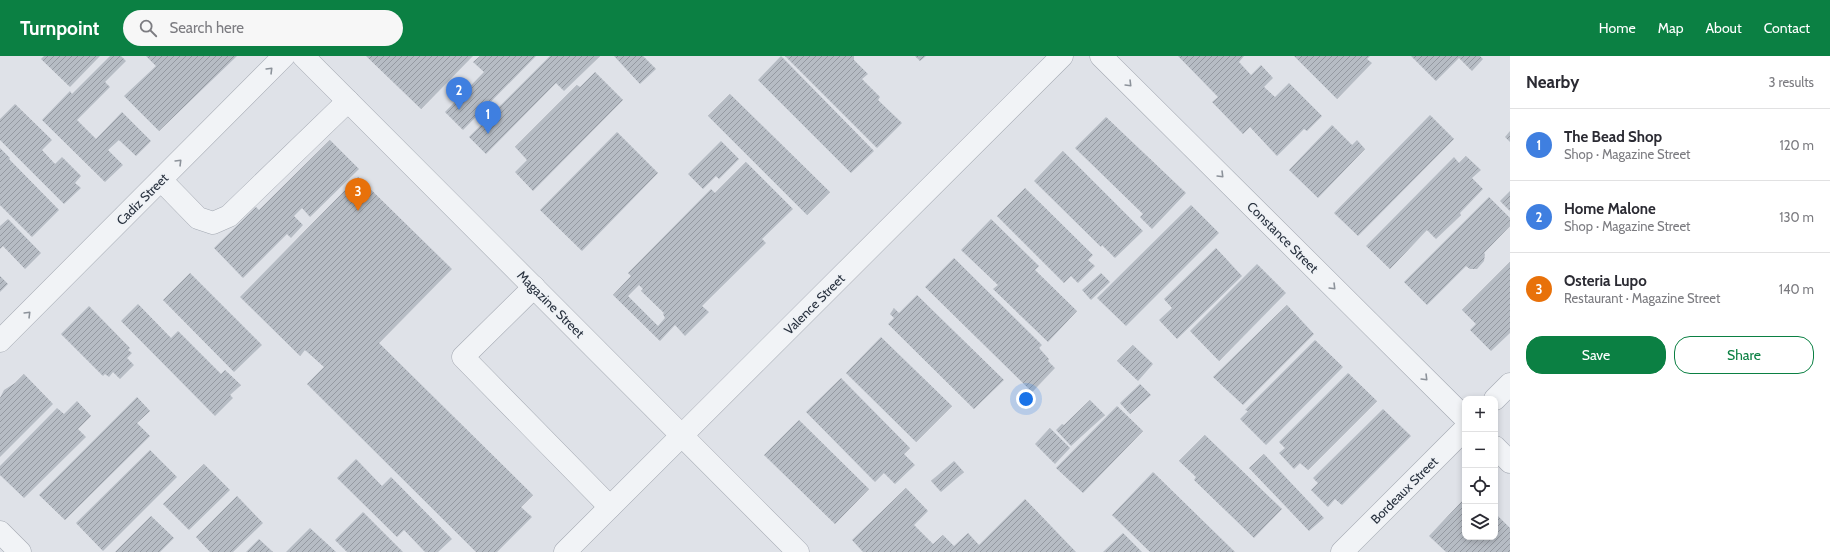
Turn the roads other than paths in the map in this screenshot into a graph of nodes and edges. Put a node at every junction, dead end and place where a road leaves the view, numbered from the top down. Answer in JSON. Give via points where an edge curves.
{"nodes":[{"id":1,"x":284,"y":56,"type":"edge"},
{"id":2,"x":303,"y":56,"type":"edge"},
{"id":3,"x":1062,"y":56,"type":"edge"},
{"id":4,"x":1102,"y":56,"type":"edge"},
{"id":5,"x":348,"y":101,"type":"junction"},
{"id":6,"x":161,"y":180,"type":"junction"},
{"id":7,"x":534,"y":287,"type":"junction"},
{"id":8,"x":0,"y":341,"type":"edge"},
{"id":9,"x":1510,"y":384,"type":"edge"},
{"id":10,"x":1498,"y":396,"type":"edge"},
{"id":11,"x":1462,"y":415,"type":"edge"},
{"id":12,"x":1462,"y":432,"type":"edge"},
{"id":13,"x":682,"y":435,"type":"junction"},
{"id":14,"x":1498,"y":450,"type":"edge"},
{"id":15,"x":1510,"y":462,"type":"edge"},
{"id":16,"x":610,"y":507,"type":"junction"},
{"id":17,"x":0,"y":532,"type":"edge"},
{"id":18,"x":20,"y":552,"type":"edge"},
{"id":19,"x":565,"y":552,"type":"edge"},
{"id":20,"x":798,"y":552,"type":"edge"},
{"id":21,"x":1342,"y":552,"type":"edge"}],
"edges":[{"from":6,"to":1,"type":"street","name":"Cadiz Street","one_way":true},
{"from":2,"to":5,"type":"street","name":"Magazine Street"},
{"from":3,"to":13,"type":"street","name":"Valence Street"},
{"from":4,"to":11,"type":"street","name":"Constance Street","one_way":true},
{"from":5,"to":6,"type":"street","via":[[229,216],[213,222],[198,218]]},
{"from":5,"to":7,"type":"street","name":"Magazine Street"},
{"from":8,"to":6,"type":"street","name":"Cadiz Street","one_way":true},
{"from":7,"to":13,"type":"street","name":"Magazine Street"},
{"from":7,"to":16,"type":"street","via":[[463,357]]},
{"from":9,"to":10,"type":"street"},
{"from":12,"to":21,"type":"street","name":"Bordeaux Street"},
{"from":13,"to":16,"type":"street","name":"Valence Street"},
{"from":13,"to":20,"type":"street","name":"Magazine Street"},
{"from":14,"to":15,"type":"street"},
{"from":16,"to":19,"type":"street","name":"Valence Street"},
{"from":17,"to":18,"type":"street"}]}
